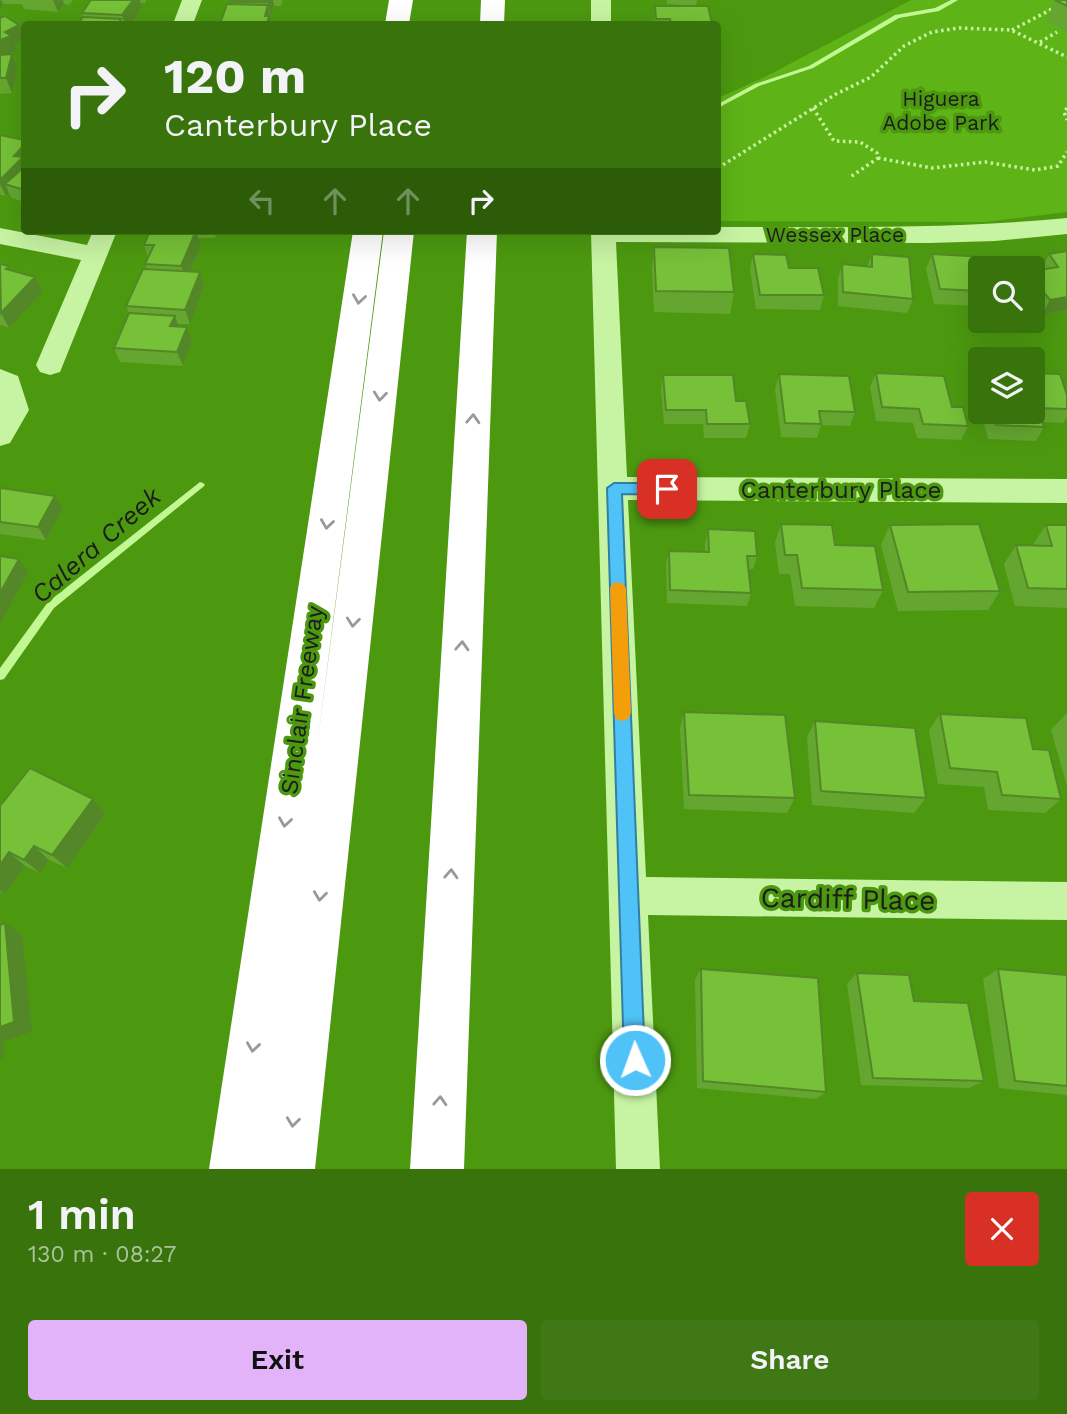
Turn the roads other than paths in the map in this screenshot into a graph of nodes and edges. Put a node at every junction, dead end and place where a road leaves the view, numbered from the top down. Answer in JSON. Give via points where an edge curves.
{"nodes":[{"id":1,"x":192,"y":0,"type":"edge"},
{"id":2,"x":401,"y":0,"type":"edge"},
{"id":3,"x":494,"y":0,"type":"edge"},
{"id":4,"x":601,"y":0,"type":"edge"},
{"id":5,"x":184,"y":21,"type":"edge"},
{"id":6,"x":398,"y":21,"type":"edge"},
{"id":7,"x":492,"y":21,"type":"edge"},
{"id":8,"x":601,"y":21,"type":"edge"},
{"id":9,"x":1067,"y":226,"type":"edge"},
{"id":10,"x":721,"y":233,"type":"edge"},
{"id":11,"x":367,"y":235,"type":"edge"},
{"id":12,"x":399,"y":235,"type":"edge"},
{"id":13,"x":482,"y":235,"type":"edge"},
{"id":14,"x":603,"y":235,"type":"edge"},
{"id":15,"x":0,"y":236,"type":"edge"},
{"id":16,"x":100,"y":243,"type":"edge"},
{"id":17,"x":50,"y":365,"type":"dead end"},
{"id":18,"x":0,"y":379,"type":"edge"},
{"id":19,"x":0,"y":435,"type":"edge"},
{"id":20,"x":614,"y":488,"type":"junction"},
{"id":21,"x":1067,"y":491,"type":"edge"},
{"id":22,"x":629,"y":896,"type":"junction"},
{"id":23,"x":1067,"y":901,"type":"edge"},
{"id":24,"x":236,"y":1169,"type":"edge"},
{"id":25,"x":288,"y":1169,"type":"edge"},
{"id":26,"x":437,"y":1169,"type":"edge"},
{"id":27,"x":638,"y":1169,"type":"edge"}],
"edges":[{"from":1,"to":5,"type":"street"},
{"from":2,"to":6,"type":"highway"},
{"from":3,"to":7,"type":"highway"},
{"from":4,"to":8,"type":"street"},
{"from":9,"to":10,"type":"street","name":"Wessex Place","via":[[929,235]]},
{"from":11,"to":24,"type":"highway","name":"Sinclair Freeway","one_way":true},
{"from":12,"to":25,"type":"highway","one_way":true},
{"from":26,"to":13,"type":"highway","one_way":true},
{"from":14,"to":20,"type":"street"},
{"from":15,"to":16,"type":"street"},
{"from":16,"to":17,"type":"street"},
{"from":18,"to":19,"type":"street","via":[[8,383],[15,410]]},
{"from":20,"to":21,"type":"street","name":"Canterbury Place"},
{"from":20,"to":22,"type":"street"},
{"from":22,"to":23,"type":"street","name":"Cardiff Place"},
{"from":22,"to":27,"type":"street"}]}
